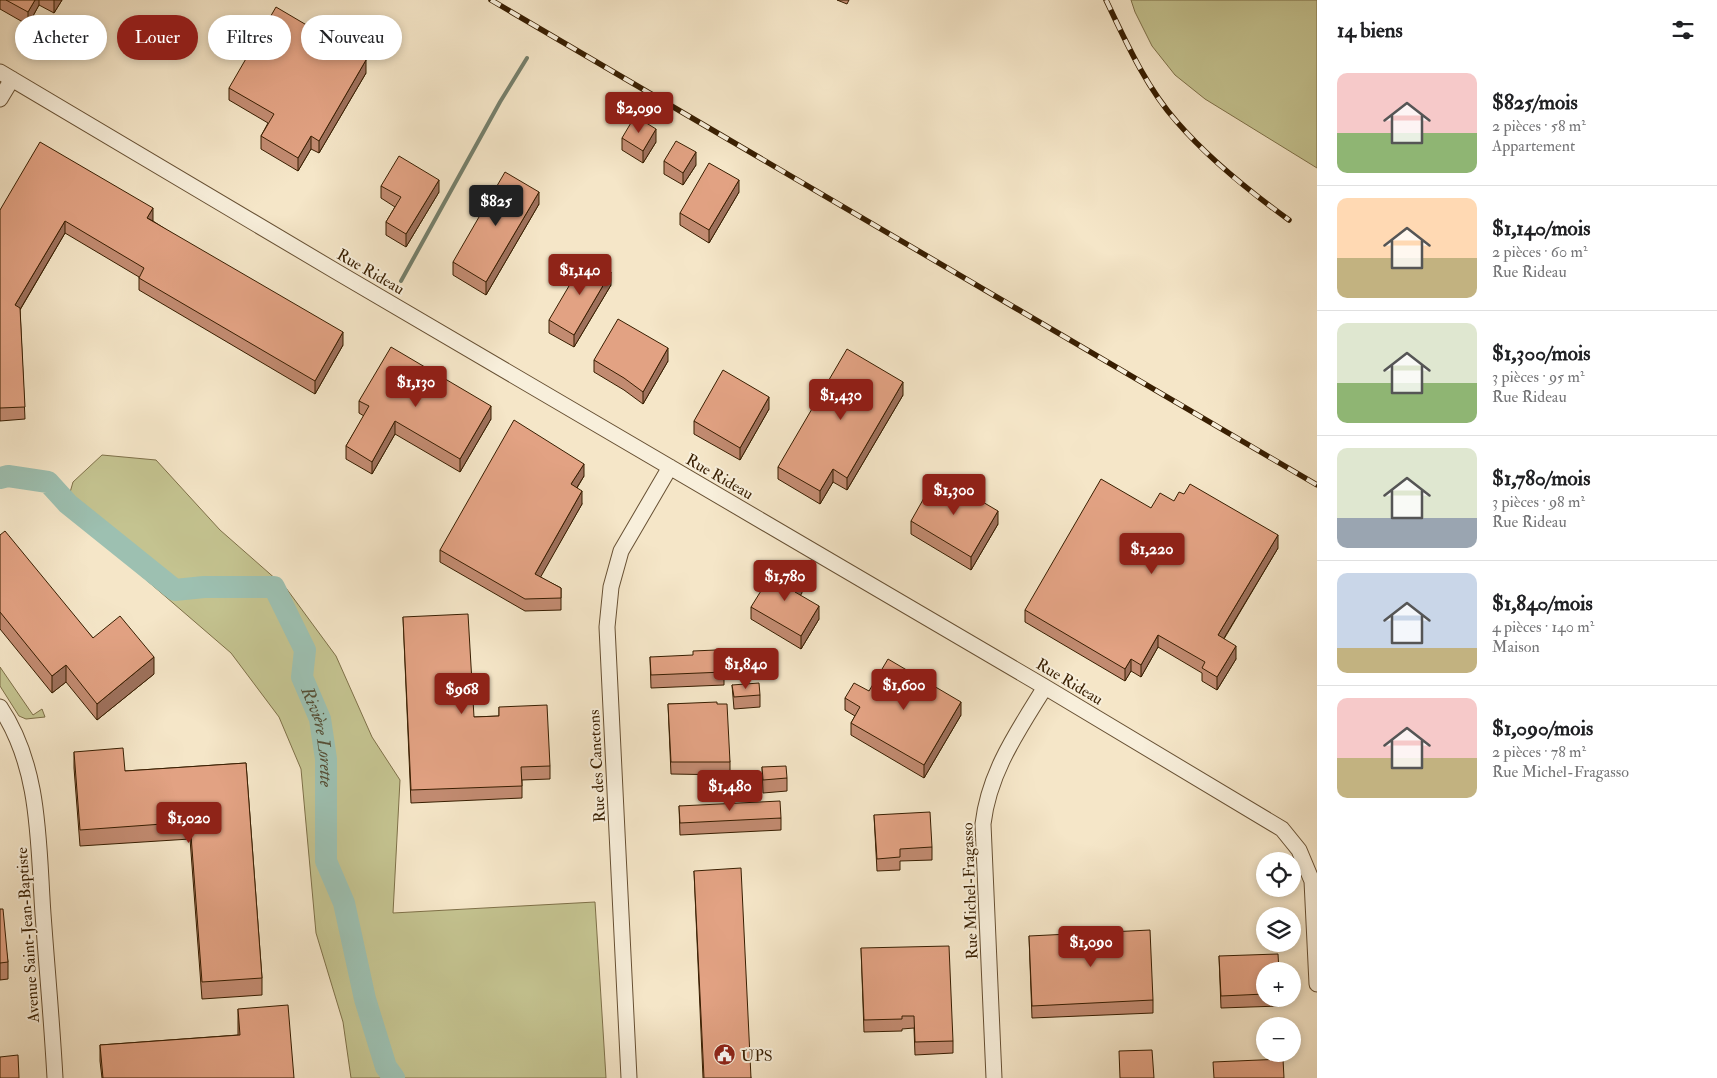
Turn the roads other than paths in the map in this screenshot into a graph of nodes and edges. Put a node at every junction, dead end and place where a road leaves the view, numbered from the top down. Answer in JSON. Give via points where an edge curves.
{"nodes":[{"id":1,"x":6,"y":75,"type":"edge"},
{"id":2,"x":0,"y":99,"type":"edge"},
{"id":3,"x":670,"y":467,"type":"junction"},
{"id":4,"x":1045,"y":687,"type":"junction"},
{"id":5,"x":0,"y":707,"type":"edge"},
{"id":6,"x":1317,"y":984,"type":"edge"},
{"id":7,"x":55,"y":1078,"type":"edge"},
{"id":8,"x":628,"y":1078,"type":"edge"},
{"id":9,"x":994,"y":1078,"type":"edge"}],
"edges":[{"from":1,"to":2,"type":"street"},
{"from":1,"to":3,"type":"street","name":"Rue Rideau"},
{"from":3,"to":4,"type":"street","name":"Rue Rideau"},
{"from":3,"to":8,"type":"street","name":"Rue des Canetons","via":[[621,551],[611,586],[607,627]]},
{"from":4,"to":6,"type":"street","name":"Rue Rideau","via":[[1282,829],[1299,850],[1312,881]]},
{"from":4,"to":9,"type":"street","name":"Rue Michel-Fragasso","via":[[1003,756],[985,804],[983,824]]},
{"from":5,"to":7,"type":"street","name":"Avenue Saint-Jean-Baptiste","via":[[24,755],[35,806]]}]}
